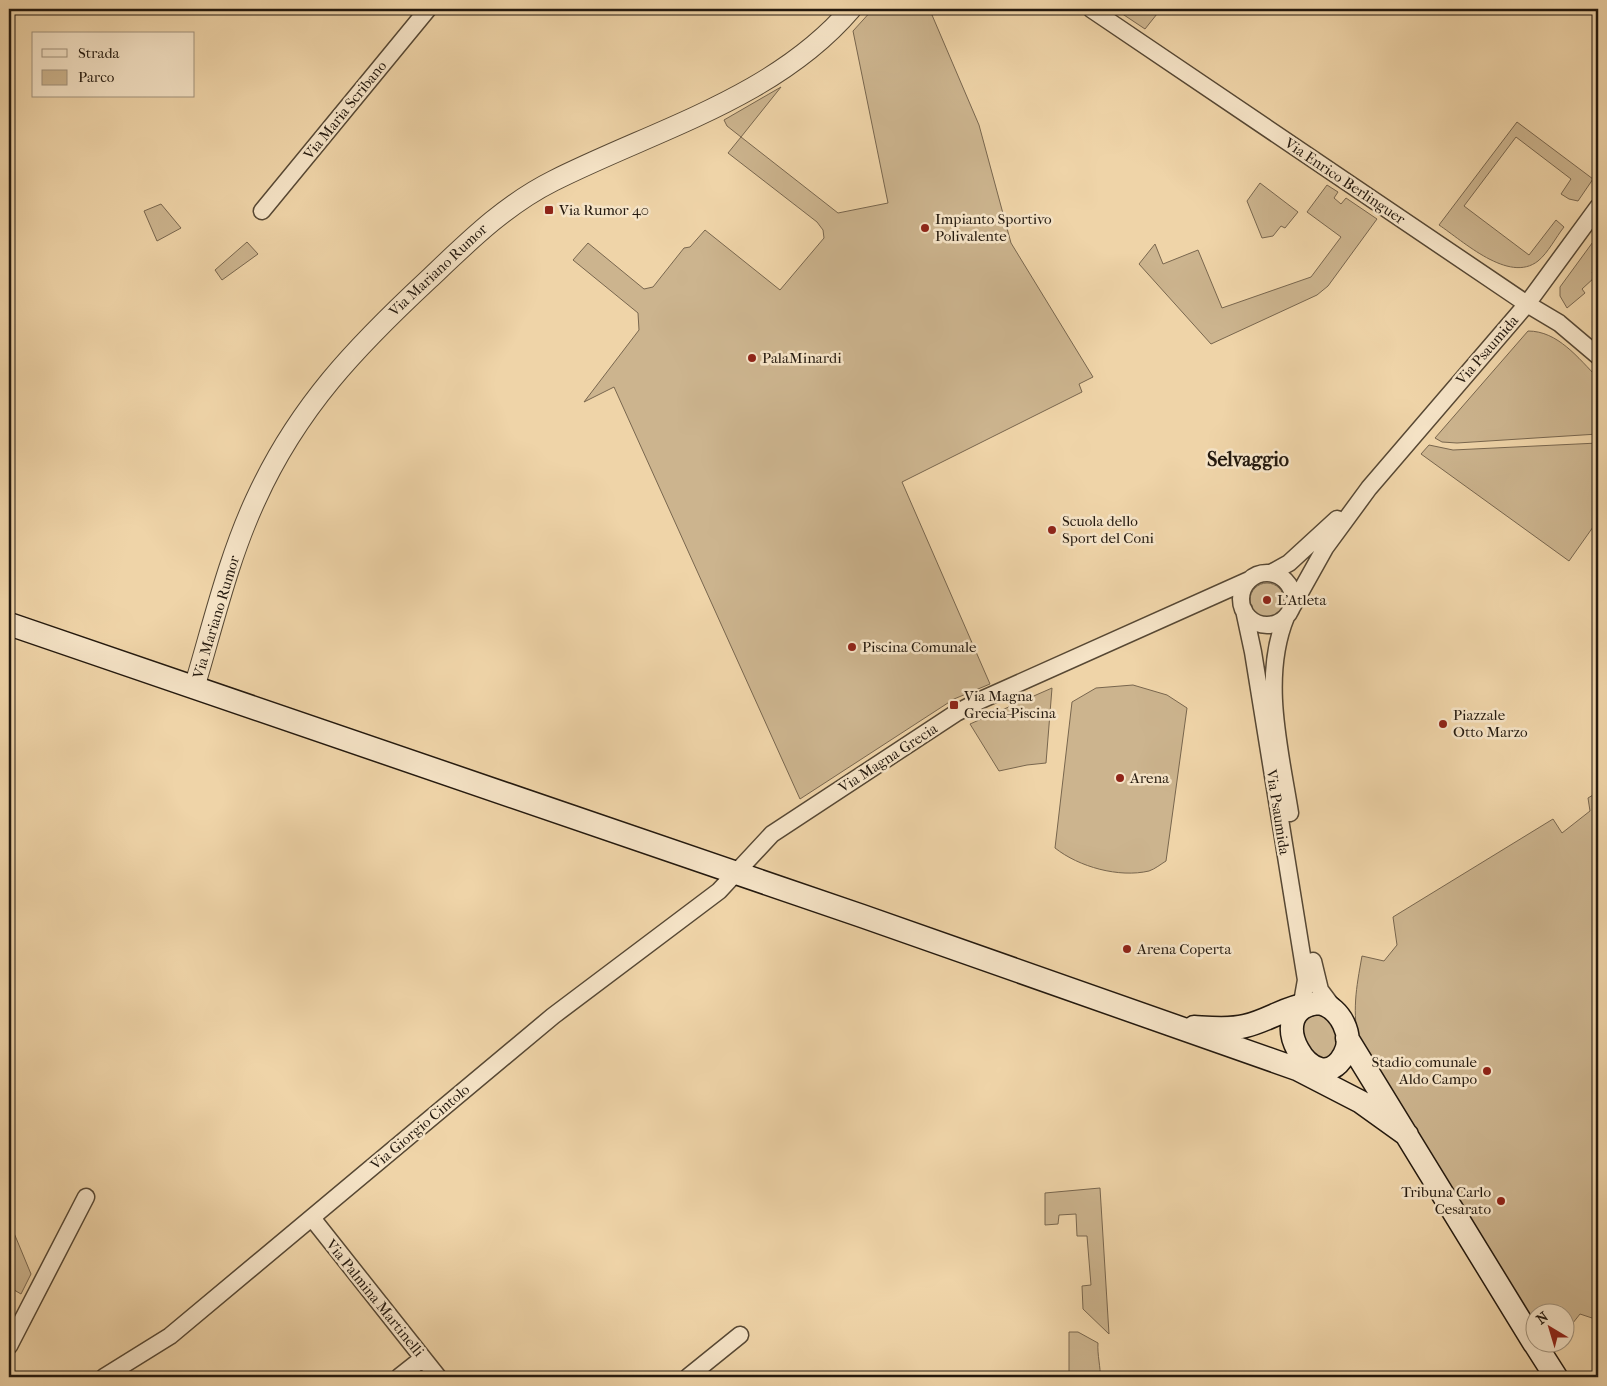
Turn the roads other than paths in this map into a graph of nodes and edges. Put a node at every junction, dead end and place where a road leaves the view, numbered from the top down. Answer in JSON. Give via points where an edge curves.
{"nodes":[{"id":1,"x":428,"y":9,"type":"edge"},
{"id":2,"x":851,"y":9,"type":"edge"},
{"id":3,"x":1091,"y":9,"type":"edge"},
{"id":4,"x":1598,"y":207,"type":"edge"},
{"id":5,"x":262,"y":211,"type":"dead end"},
{"id":6,"x":1527,"y":304,"type":"junction"},
{"id":7,"x":1598,"y":356,"type":"edge"},
{"id":8,"x":1369,"y":488,"type":"junction"},
{"id":9,"x":1271,"y":573,"type":"junction"},
{"id":10,"x":1249,"y":580,"type":"junction"},
{"id":11,"x":1244,"y":610,"type":"junction"},
{"id":12,"x":1289,"y":612,"type":"junction"},
{"id":13,"x":9,"y":624,"type":"edge"},
{"id":14,"x":194,"y":688,"type":"junction"},
{"id":15,"x":734,"y":874,"type":"junction"},
{"id":16,"x":1303,"y":1007,"type":"junction"},
{"id":17,"x":1336,"y":1010,"type":"junction"},
{"id":18,"x":1169,"y":1024,"type":"junction"},
{"id":19,"x":1348,"y":1038,"type":"junction"},
{"id":20,"x":1310,"y":1070,"type":"junction"},
{"id":21,"x":1407,"y":1135,"type":"junction"},
{"id":22,"x":86,"y":1197,"type":"dead end"},
{"id":23,"x":312,"y":1218,"type":"junction"},
{"id":24,"x":1524,"y":1325,"type":"edge"},
{"id":25,"x":740,"y":1335,"type":"dead end"},
{"id":26,"x":9,"y":1346,"type":"edge"},
{"id":27,"x":1542,"y":1354,"type":"edge"},
{"id":28,"x":423,"y":1358,"type":"junction"},
{"id":29,"x":104,"y":1377,"type":"edge"},
{"id":30,"x":399,"y":1377,"type":"edge"},
{"id":31,"x":438,"y":1377,"type":"edge"},
{"id":32,"x":688,"y":1377,"type":"edge"},
{"id":33,"x":1556,"y":1377,"type":"edge"}],
"edges":[{"from":1,"to":5,"type":"street","name":"Via Maria Scribano"},
{"from":2,"to":14,"type":"street","name":"Via Mariano Rumor","via":[[806,52],[731,99],[554,180],[506,208],[350,355],[295,428],[255,501],[238,543]]},
{"from":3,"to":6,"type":"street","name":"Via Enrico Berlinguer"},
{"from":4,"to":6,"type":"street","name":"Via Psaumida"},
{"from":6,"to":7,"type":"street","name":"Via Enrico Berlinguer","via":[[1559,323]]},
{"from":6,"to":8,"type":"street","name":"Via Psaumida"},
{"from":8,"to":9,"type":"street","via":[[1289,563]]},
{"from":8,"to":12,"type":"street","name":"Via Psaumida","via":[[1325,548]]},
{"from":9,"to":10,"type":"street"},
{"from":9,"to":12,"type":"street","via":[[1289,585],[1292,592]]},
{"from":10,"to":11,"type":"street","via":[[1241,594]]},
{"from":10,"to":15,"type":"street","name":"Via Magna Grecia","via":[[956,713],[772,834]]},
{"from":11,"to":12,"type":"street","via":[[1253,621],[1266,625],[1280,621]]},
{"from":11,"to":16,"type":"street","name":"Via Psaumida","via":[[1254,652],[1306,980]]},
{"from":12,"to":17,"type":"street","name":"Via Psaumida","via":[[1278,639],[1275,671],[1278,736],[1317,983]]},
{"from":13,"to":14,"type":"main road"},
{"from":14,"to":15,"type":"main road"},
{"from":15,"to":18,"type":"main road"},
{"from":15,"to":23,"type":"street","name":"Via Giorgio Cintolo","via":[[719,891],[552,1016]]},
{"from":16,"to":17,"type":"main road","via":[[1328,1005]]},
{"from":16,"to":18,"type":"main road","via":[[1245,1026],[1217,1029]]},
{"from":16,"to":20,"type":"main road","via":[[1292,1028],[1298,1050]]},
{"from":17,"to":19,"type":"main road"},
{"from":18,"to":20,"type":"main road"},
{"from":19,"to":20,"type":"main road","via":[[1341,1060],[1331,1067]]},
{"from":19,"to":21,"type":"main road"},
{"from":20,"to":21,"type":"main road"},
{"from":21,"to":24,"type":"main road"},
{"from":22,"to":26,"type":"street"},
{"from":23,"to":28,"type":"street","name":"Via Palmina Martinelli"},
{"from":23,"to":29,"type":"street","name":"Via Giorgio Cintolo","via":[[170,1336]]},
{"from":25,"to":32,"type":"street"},
{"from":27,"to":33,"type":"main road"},
{"from":28,"to":30,"type":"street"},
{"from":28,"to":31,"type":"street","name":"Via Palmina Martinelli"}]}
